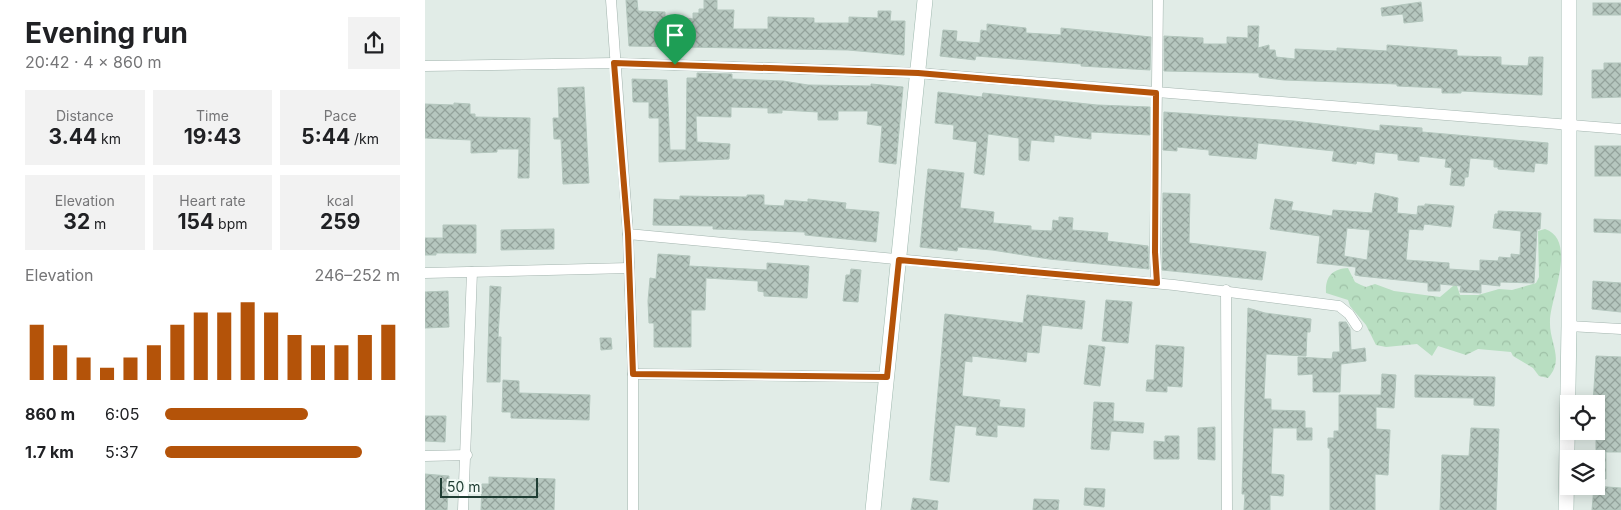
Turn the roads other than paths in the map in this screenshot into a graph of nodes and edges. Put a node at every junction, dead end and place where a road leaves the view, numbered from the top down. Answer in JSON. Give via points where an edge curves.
{"nodes":[{"id":1,"x":611,"y":0,"type":"edge"},
{"id":2,"x":925,"y":0,"type":"edge"},
{"id":3,"x":1158,"y":0,"type":"edge"},
{"id":4,"x":1569,"y":0,"type":"edge"},
{"id":5,"x":614,"y":63,"type":"junction"},
{"id":6,"x":425,"y":66,"type":"edge"},
{"id":7,"x":918,"y":73,"type":"junction"},
{"id":8,"x":1156,"y":93,"type":"junction"},
{"id":9,"x":1567,"y":126,"type":"junction"},
{"id":10,"x":1621,"y":130,"type":"edge"},
{"id":11,"x":628,"y":234,"type":"junction"},
{"id":12,"x":899,"y":260,"type":"junction"},
{"id":13,"x":629,"y":268,"type":"junction"},
{"id":14,"x":472,"y":272,"type":"junction"},
{"id":15,"x":425,"y":273,"type":"edge"},
{"id":16,"x":1157,"y":283,"type":"junction"},
{"id":17,"x":1227,"y":290,"type":"junction"},
{"id":18,"x":1357,"y":326,"type":"dead end"},
{"id":19,"x":1569,"y":326,"type":"junction"},
{"id":20,"x":1621,"y":329,"type":"edge"},
{"id":21,"x":633,"y":374,"type":"junction"},
{"id":22,"x":887,"y":377,"type":"junction"},
{"id":23,"x":467,"y":455,"type":"junction"},
{"id":24,"x":425,"y":456,"type":"edge"},
{"id":25,"x":463,"y":510,"type":"edge"},
{"id":26,"x":633,"y":510,"type":"edge"},
{"id":27,"x":873,"y":510,"type":"edge"},
{"id":28,"x":1227,"y":510,"type":"edge"},
{"id":29,"x":1566,"y":510,"type":"edge"}],
"edges":[{"from":1,"to":5,"type":"street"},
{"from":2,"to":7,"type":"main road"},
{"from":3,"to":8,"type":"street"},
{"from":4,"to":9,"type":"main road"},
{"from":5,"to":6,"type":"street"},
{"from":5,"to":7,"type":"street"},
{"from":5,"to":11,"type":"street"},
{"from":7,"to":8,"type":"street"},
{"from":7,"to":12,"type":"main road"},
{"from":8,"to":9,"type":"street"},
{"from":8,"to":16,"type":"street"},
{"from":9,"to":10,"type":"street"},
{"from":9,"to":19,"type":"main road"},
{"from":11,"to":12,"type":"street"},
{"from":11,"to":13,"type":"street"},
{"from":12,"to":16,"type":"street"},
{"from":12,"to":22,"type":"main road"},
{"from":13,"to":14,"type":"street"},
{"from":13,"to":21,"type":"street"},
{"from":14,"to":15,"type":"street"},
{"from":14,"to":23,"type":"street"},
{"from":16,"to":17,"type":"street"},
{"from":17,"to":18,"type":"street","via":[[1339,306]]},
{"from":17,"to":28,"type":"street"},
{"from":19,"to":20,"type":"street"},
{"from":19,"to":29,"type":"main road"},
{"from":21,"to":22,"type":"street"},
{"from":21,"to":26,"type":"street"},
{"from":22,"to":27,"type":"main road"},
{"from":23,"to":24,"type":"street"},
{"from":23,"to":25,"type":"street"}]}
